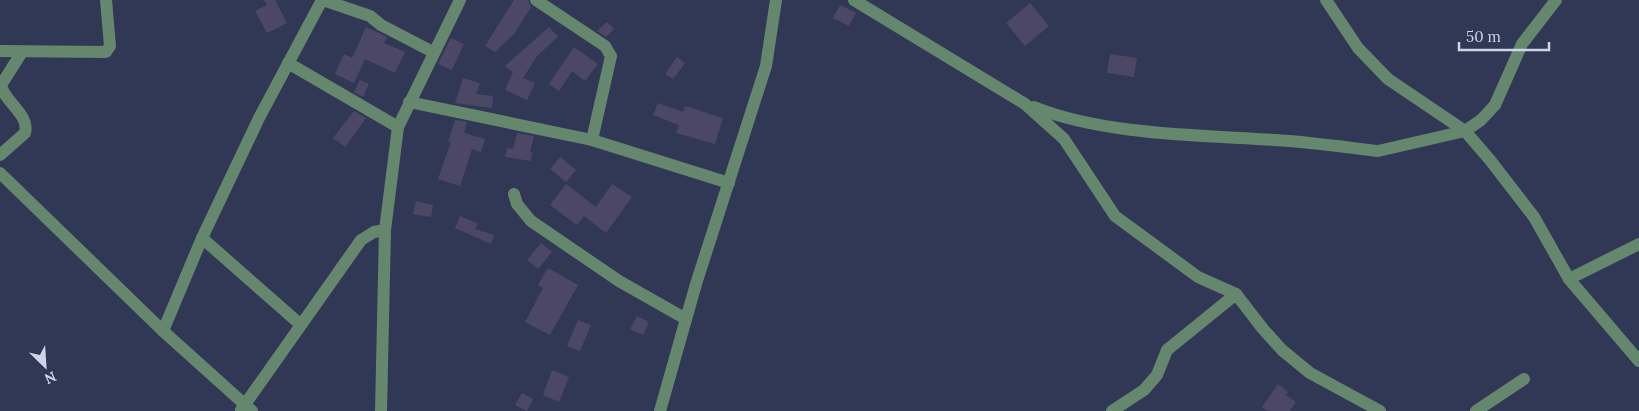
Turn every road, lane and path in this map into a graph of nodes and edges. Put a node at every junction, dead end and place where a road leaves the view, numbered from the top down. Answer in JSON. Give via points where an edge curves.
{"nodes":[{"id":1,"x":106,"y":0,"type":"edge"},
{"id":2,"x":323,"y":0,"type":"edge"},
{"id":3,"x":460,"y":0,"type":"edge"},
{"id":4,"x":536,"y":0,"type":"edge"},
{"id":5,"x":776,"y":0,"type":"edge"},
{"id":6,"x":854,"y":0,"type":"edge"},
{"id":7,"x":1326,"y":0,"type":"edge"},
{"id":8,"x":1556,"y":0,"type":"edge"},
{"id":9,"x":874,"y":5,"type":"edge"},
{"id":10,"x":0,"y":51,"type":"edge"},
{"id":11,"x":22,"y":52,"type":"junction"},
{"id":12,"x":433,"y":52,"type":"junction"},
{"id":13,"x":288,"y":63,"type":"junction"},
{"id":14,"x":409,"y":102,"type":"junction"},
{"id":15,"x":1025,"y":104,"type":"junction"},
{"id":16,"x":398,"y":128,"type":"junction"},
{"id":17,"x":1465,"y":131,"type":"junction"},
{"id":18,"x":592,"y":140,"type":"junction"},
{"id":19,"x":0,"y":155,"type":"edge"},
{"id":20,"x":0,"y":173,"type":"edge"},
{"id":21,"x":729,"y":183,"type":"junction"},
{"id":22,"x":514,"y":194,"type":"dead end"},
{"id":23,"x":385,"y":230,"type":"junction"},
{"id":24,"x":202,"y":238,"type":"junction"},
{"id":25,"x":1639,"y":244,"type":"edge"},
{"id":26,"x":1569,"y":279,"type":"junction"},
{"id":27,"x":1236,"y":294,"type":"junction"},
{"id":28,"x":686,"y":319,"type":"junction"},
{"id":29,"x":301,"y":325,"type":"junction"},
{"id":30,"x":163,"y":331,"type":"junction"},
{"id":31,"x":1639,"y":361,"type":"edge"},
{"id":32,"x":1524,"y":380,"type":"dead end"},
{"id":33,"x":1365,"y":408,"type":"edge"},
{"id":34,"x":246,"y":409,"type":"edge"},
{"id":35,"x":381,"y":411,"type":"edge"},
{"id":36,"x":660,"y":411,"type":"edge"},
{"id":37,"x":1112,"y":411,"type":"edge"},
{"id":38,"x":1380,"y":411,"type":"edge"},
{"id":39,"x":1476,"y":411,"type":"edge"}],
"edges":[{"from":1,"to":11,"type":"street","via":[[110,46],[106,52]]},
{"from":2,"to":12,"type":"street","via":[[370,16]]},
{"from":2,"to":13,"type":"street"},
{"from":3,"to":12,"type":"street"},
{"from":4,"to":18,"type":"street","via":[[605,46],[610,56]]},
{"from":5,"to":21,"type":"street","via":[[766,66]]},
{"from":6,"to":9,"type":"street"},
{"from":7,"to":17,"type":"street","via":[[1358,48],[1388,79]]},
{"from":8,"to":17,"type":"street","via":[[1522,44],[1491,111]]},
{"from":9,"to":15,"type":"street"},
{"from":10,"to":11,"type":"street"},
{"from":11,"to":19,"type":"street","via":[[1,85],[24,120],[25,133]]},
{"from":12,"to":14,"type":"street"},
{"from":13,"to":16,"type":"street"},
{"from":13,"to":24,"type":"street"},
{"from":14,"to":16,"type":"street"},
{"from":14,"to":18,"type":"street"},
{"from":15,"to":17,"type":"street","via":[[1056,116],[1133,129],[1378,151]]},
{"from":15,"to":27,"type":"street","via":[[1064,139],[1115,216],[1198,277]]},
{"from":16,"to":23,"type":"street"},
{"from":17,"to":26,"type":"street","via":[[1534,217]]},
{"from":18,"to":21,"type":"street"},
{"from":20,"to":30,"type":"street"},
{"from":21,"to":28,"type":"street"},
{"from":22,"to":28,"type":"street","via":[[516,204],[531,221],[619,281]]},
{"from":23,"to":29,"type":"street","via":[[374,232],[362,240]]},
{"from":23,"to":35,"type":"street"},
{"from":24,"to":29,"type":"street"},
{"from":24,"to":30,"type":"street"},
{"from":25,"to":26,"type":"street"},
{"from":26,"to":31,"type":"street"},
{"from":27,"to":33,"type":"street","via":[[1282,350],[1310,373]]},
{"from":27,"to":37,"type":"street","via":[[1167,350],[1157,375],[1136,396]]},
{"from":28,"to":36,"type":"street"},
{"from":29,"to":34,"type":"street"},
{"from":30,"to":34,"type":"street"},
{"from":32,"to":39,"type":"street"},
{"from":33,"to":38,"type":"street"}]}
